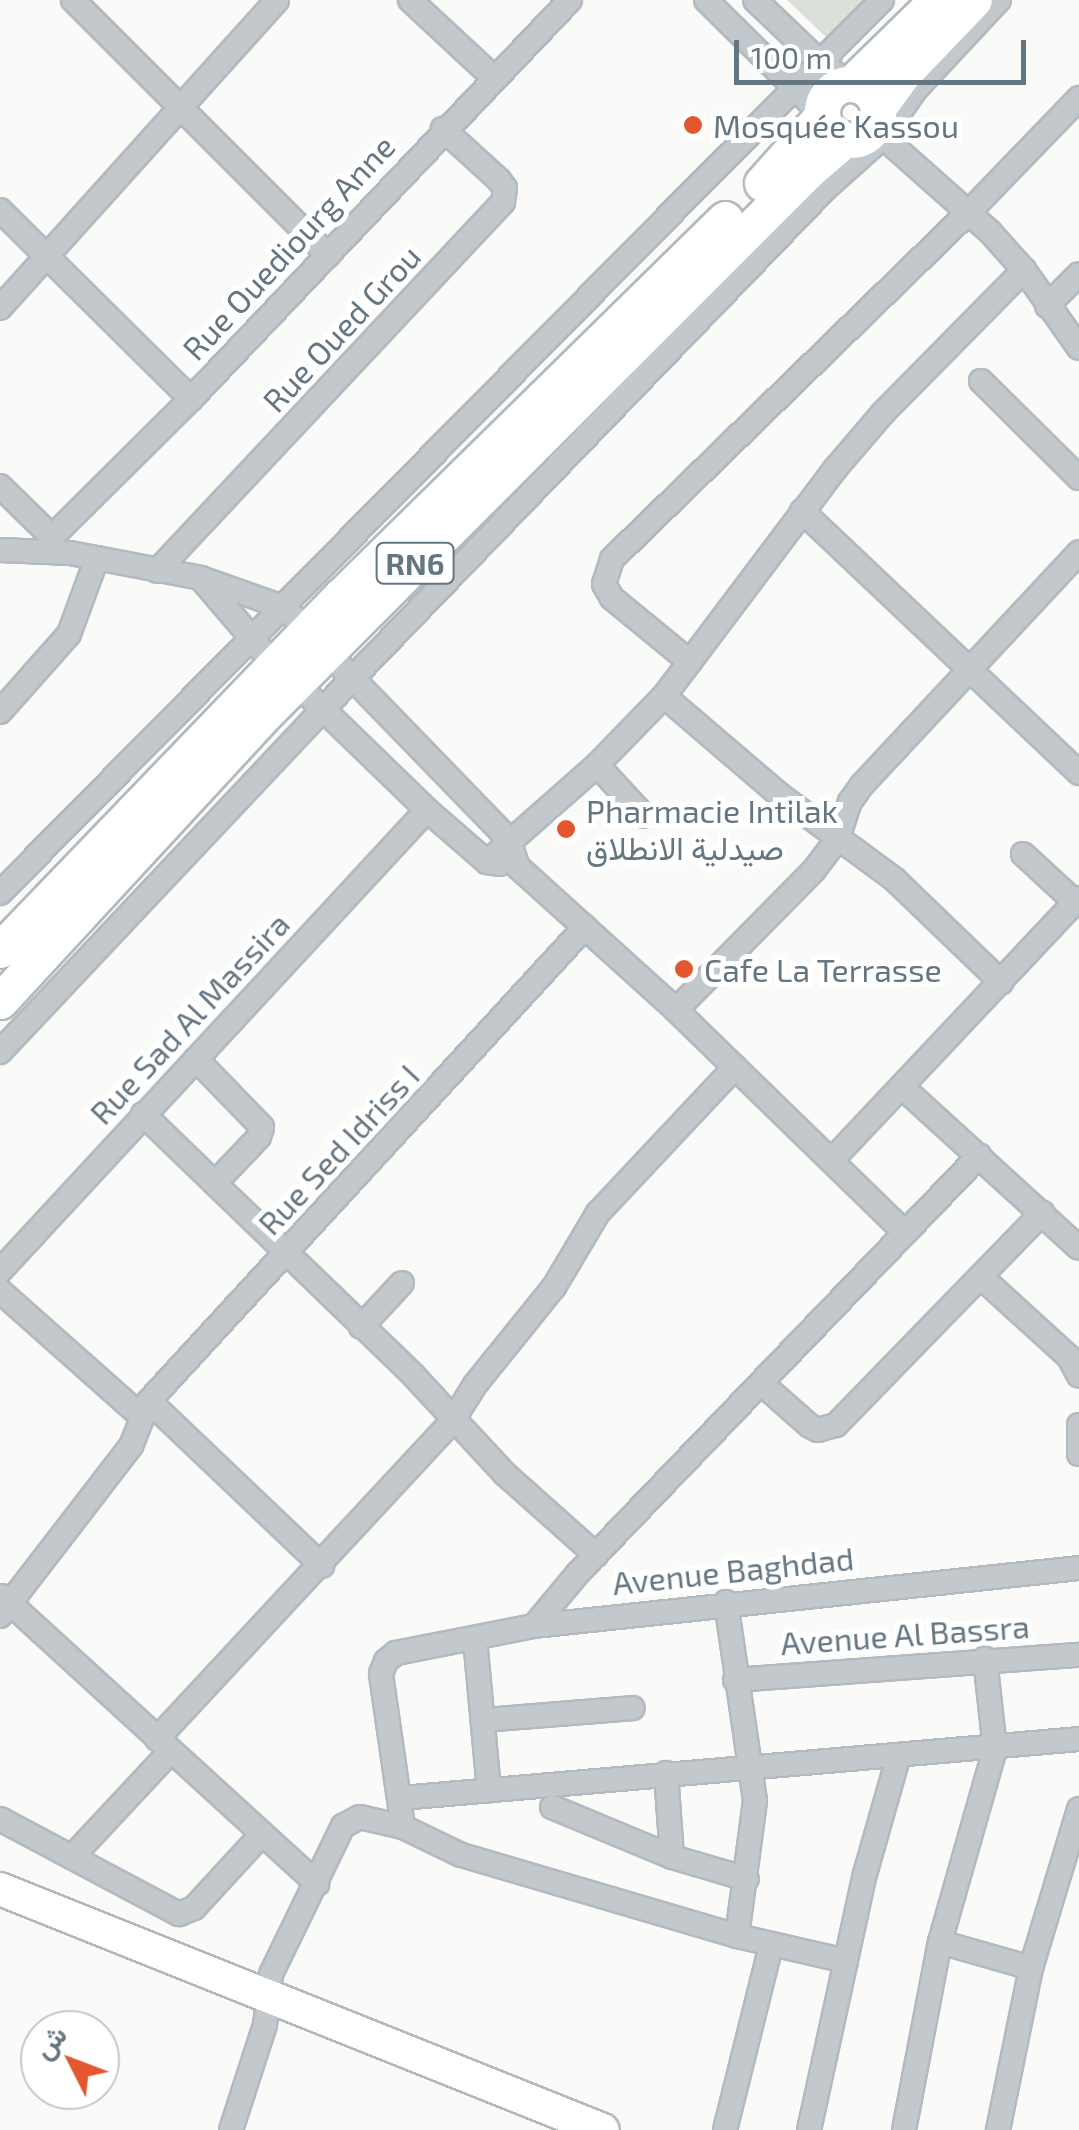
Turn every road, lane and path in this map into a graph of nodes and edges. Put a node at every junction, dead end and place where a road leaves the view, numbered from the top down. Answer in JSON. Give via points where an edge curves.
{"nodes":[{"id":1,"x":73,"y":0,"type":"edge"},
{"id":2,"x":277,"y":0,"type":"edge"},
{"id":3,"x":410,"y":0,"type":"edge"},
{"id":4,"x":570,"y":0,"type":"edge"},
{"id":5,"x":706,"y":0,"type":"edge"},
{"id":6,"x":755,"y":0,"type":"edge"},
{"id":7,"x":882,"y":0,"type":"edge"},
{"id":8,"x":937,"y":0,"type":"edge"},
{"id":9,"x":974,"y":0,"type":"edge"},
{"id":10,"x":999,"y":0,"type":"edge"},
{"id":11,"x":493,"y":77,"type":"junction"},
{"id":12,"x":841,"y":77,"type":"junction"},
{"id":13,"x":1079,"y":98,"type":"edge"},
{"id":14,"x":184,"y":107,"type":"junction"},
{"id":15,"x":845,"y":119,"type":"junction"},
{"id":16,"x":443,"y":129,"type":"junction"},
{"id":17,"x":0,"y":210,"type":"edge"},
{"id":18,"x":970,"y":211,"type":"junction"},
{"id":19,"x":328,"y":255,"type":"junction"},
{"id":20,"x":48,"y":259,"type":"junction"},
{"id":21,"x":1024,"y":270,"type":"junction"},
{"id":22,"x":1079,"y":274,"type":"edge"},
{"id":23,"x":1048,"y":306,"type":"junction"},
{"id":24,"x":0,"y":308,"type":"edge"},
{"id":25,"x":1079,"y":348,"type":"edge"},
{"id":26,"x":981,"y":381,"type":"dead end"},
{"id":27,"x":191,"y":399,"type":"junction"},
{"id":28,"x":1079,"y":478,"type":"edge"},
{"id":29,"x":0,"y":486,"type":"edge"},
{"id":30,"x":802,"y":511,"type":"junction"},
{"id":31,"x":53,"y":544,"type":"junction"},
{"id":32,"x":0,"y":550,"type":"edge"},
{"id":33,"x":1079,"y":552,"type":"edge"},
{"id":34,"x":96,"y":558,"type":"junction"},
{"id":35,"x":157,"y":572,"type":"junction"},
{"id":36,"x":201,"y":578,"type":"junction"},
{"id":37,"x":280,"y":606,"type":"junction"},
{"id":38,"x":248,"y":638,"type":"junction"},
{"id":39,"x":318,"y":641,"type":"junction"},
{"id":40,"x":690,"y":662,"type":"junction"},
{"id":41,"x":972,"y":672,"type":"junction"},
{"id":42,"x":286,"y":674,"type":"junction"},
{"id":43,"x":354,"y":678,"type":"junction"},
{"id":44,"x":664,"y":696,"type":"junction"},
{"id":45,"x":323,"y":708,"type":"junction"},
{"id":46,"x":0,"y":712,"type":"edge"},
{"id":47,"x":597,"y":764,"type":"junction"},
{"id":48,"x":1079,"y":773,"type":"edge"},
{"id":49,"x":427,"y":810,"type":"junction"},
{"id":50,"x":644,"y":816,"type":"dead end"},
{"id":51,"x":838,"y":838,"type":"junction"},
{"id":52,"x":509,"y":840,"type":"junction"},
{"id":53,"x":1023,"y":854,"type":"dead end"},
{"id":54,"x":487,"y":862,"type":"junction"},
{"id":55,"x":518,"y":866,"type":"junction"},
{"id":56,"x":0,"y":893,"type":"edge"},
{"id":57,"x":1077,"y":900,"type":"edge"},
{"id":58,"x":585,"y":927,"type":"junction"},
{"id":59,"x":0,"y":950,"type":"edge"},
{"id":60,"x":1001,"y":982,"type":"junction"},
{"id":61,"x":0,"y":1000,"type":"edge"},
{"id":62,"x":676,"y":1010,"type":"junction"},
{"id":63,"x":0,"y":1052,"type":"edge"},
{"id":64,"x":196,"y":1058,"type":"junction"},
{"id":65,"x":735,"y":1068,"type":"junction"},
{"id":66,"x":902,"y":1086,"type":"junction"},
{"id":67,"x":144,"y":1114,"type":"junction"},
{"id":68,"x":979,"y":1156,"type":"junction"},
{"id":69,"x":832,"y":1160,"type":"junction"},
{"id":70,"x":215,"y":1183,"type":"junction"},
{"id":71,"x":1042,"y":1214,"type":"junction"},
{"id":72,"x":904,"y":1232,"type":"junction"},
{"id":73,"x":1079,"y":1248,"type":"edge"},
{"id":74,"x":284,"y":1254,"type":"junction"},
{"id":75,"x":0,"y":1271,"type":"edge"},
{"id":76,"x":981,"y":1277,"type":"junction"},
{"id":77,"x":402,"y":1282,"type":"dead end"},
{"id":78,"x":0,"y":1291,"type":"edge"},
{"id":79,"x":361,"y":1327,"type":"junction"},
{"id":80,"x":1079,"y":1376,"type":"edge"},
{"id":81,"x":761,"y":1383,"type":"junction"},
{"id":82,"x":145,"y":1409,"type":"junction"},
{"id":83,"x":453,"y":1420,"type":"junction"},
{"id":84,"x":1079,"y":1426,"type":"edge"},
{"id":85,"x":1079,"y":1454,"type":"edge"},
{"id":86,"x":596,"y":1555,"type":"junction"},
{"id":87,"x":322,"y":1566,"type":"junction"},
{"id":88,"x":1079,"y":1568,"type":"edge"},
{"id":89,"x":726,"y":1602,"type":"junction"},
{"id":90,"x":4,"y":1605,"type":"edge"},
{"id":91,"x":534,"y":1626,"type":"junction"},
{"id":92,"x":476,"y":1638,"type":"junction"},
{"id":93,"x":1079,"y":1654,"type":"edge"},
{"id":94,"x":985,"y":1659,"type":"junction"},
{"id":95,"x":735,"y":1680,"type":"junction"},
{"id":96,"x":634,"y":1708,"type":"dead end"},
{"id":97,"x":484,"y":1720,"type":"junction"},
{"id":98,"x":1079,"y":1739,"type":"edge"},
{"id":99,"x":164,"y":1745,"type":"junction"},
{"id":100,"x":995,"y":1749,"type":"junction"},
{"id":101,"x":900,"y":1754,"type":"junction"},
{"id":102,"x":750,"y":1766,"type":"junction"},
{"id":103,"x":666,"y":1774,"type":"junction"},
{"id":104,"x":489,"y":1790,"type":"junction"},
{"id":105,"x":401,"y":1798,"type":"junction"},
{"id":106,"x":552,"y":1807,"type":"dead end"},
{"id":107,"x":1079,"y":1809,"type":"edge"},
{"id":108,"x":0,"y":1819,"type":"edge"},
{"id":109,"x":403,"y":1827,"type":"junction"},
{"id":110,"x":262,"y":1834,"type":"junction"},
{"id":111,"x":72,"y":1857,"type":"junction"},
{"id":112,"x":672,"y":1858,"type":"junction"},
{"id":113,"x":747,"y":1880,"type":"junction"},
{"id":114,"x":317,"y":1884,"type":"junction"},
{"id":115,"x":0,"y":1890,"type":"edge"},
{"id":116,"x":737,"y":1936,"type":"junction"},
{"id":117,"x":940,"y":1942,"type":"junction"},
{"id":118,"x":771,"y":1946,"type":"junction"},
{"id":119,"x":846,"y":1961,"type":"junction"},
{"id":120,"x":1031,"y":1968,"type":"junction"},
{"id":121,"x":268,"y":1998,"type":"junction"},
{"id":122,"x":545,"y":2120,"type":"edge"},
{"id":123,"x":231,"y":2130,"type":"edge"},
{"id":124,"x":603,"y":2130,"type":"edge"},
{"id":125,"x":725,"y":2130,"type":"edge"},
{"id":126,"x":810,"y":2130,"type":"edge"},
{"id":127,"x":904,"y":2130,"type":"edge"},
{"id":128,"x":998,"y":2130,"type":"edge"}],
"edges":[{"from":1,"to":14,"type":"street"},
{"from":2,"to":14,"type":"street"},
{"from":3,"to":11,"type":"street"},
{"from":4,"to":11,"type":"street","name":"Rue Ouediourg Anne"},
{"from":5,"to":15,"type":"street"},
{"from":6,"to":12,"type":"street"},
{"from":7,"to":12,"type":"street"},
{"from":8,"to":12,"type":"main road"},
{"from":9,"to":15,"type":"main road","number":"RN6","via":[[900,76]]},
{"from":10,"to":15,"type":"street","via":[[914,90]]},
{"from":11,"to":16,"type":"street","name":"Rue Ouediourg Anne"},
{"from":12,"to":15,"type":"street"},
{"from":12,"to":15,"type":"main road","via":[[869,91]]},
{"from":13,"to":18,"type":"street"},
{"from":14,"to":19,"type":"street"},
{"from":14,"to":20,"type":"street"},
{"from":15,"to":18,"type":"street"},
{"from":15,"to":37,"type":"street"},
{"from":15,"to":39,"type":"main road","number":"RN6","via":[[808,170]]},
{"from":15,"to":43,"type":"street","via":[[827,186]]},
{"from":16,"to":19,"type":"street","name":"Rue Ouediourg Anne"},
{"from":16,"to":35,"type":"street","name":"Rue Oued Grou","via":[[499,180],[504,202]]},
{"from":17,"to":20,"type":"street"},
{"from":18,"to":21,"type":"street"},
{"from":18,"to":40,"type":"street","via":[[612,559],[604,584],[612,598]]},
{"from":19,"to":27,"type":"street","name":"Rue Ouediourg Anne"},
{"from":20,"to":24,"type":"street"},
{"from":20,"to":27,"type":"street"},
{"from":21,"to":23,"type":"street"},
{"from":21,"to":30,"type":"street","via":[[883,413]]},
{"from":22,"to":23,"type":"street"},
{"from":23,"to":25,"type":"street"},
{"from":26,"to":28,"type":"street"},
{"from":27,"to":31,"type":"street","name":"Rue Ouediourg Anne"},
{"from":29,"to":31,"type":"street"},
{"from":30,"to":40,"type":"street"},
{"from":30,"to":41,"type":"street"},
{"from":31,"to":32,"type":"street"},
{"from":31,"to":34,"type":"street"},
{"from":33,"to":41,"type":"street"},
{"from":34,"to":35,"type":"street"},
{"from":34,"to":46,"type":"street","via":[[69,634]]},
{"from":35,"to":36,"type":"street"},
{"from":36,"to":37,"type":"street"},
{"from":36,"to":38,"type":"street"},
{"from":37,"to":38,"type":"street"},
{"from":37,"to":39,"type":"street"},
{"from":38,"to":42,"type":"street"},
{"from":38,"to":56,"type":"street"},
{"from":39,"to":42,"type":"main road","number":"RN6"},
{"from":39,"to":43,"type":"street"},
{"from":40,"to":44,"type":"street"},
{"from":41,"to":48,"type":"street"},
{"from":41,"to":51,"type":"street","via":[[862,785]]},
{"from":42,"to":45,"type":"street"},
{"from":42,"to":59,"type":"main road","number":"RN6"},
{"from":42,"to":61,"type":"main road","number":"RN6"},
{"from":43,"to":45,"type":"street"},
{"from":43,"to":52,"type":"street"},
{"from":44,"to":47,"type":"street"},
{"from":44,"to":51,"type":"street"},
{"from":45,"to":49,"type":"street"},
{"from":45,"to":63,"type":"street"},
{"from":47,"to":50,"type":"street"},
{"from":47,"to":52,"type":"street"},
{"from":49,"to":54,"type":"street"},
{"from":49,"to":64,"type":"street","name":"Rue Sad Al Massira"},
{"from":51,"to":60,"type":"street","via":[[894,879]]},
{"from":51,"to":62,"type":"street","via":[[772,917]]},
{"from":52,"to":54,"type":"street"},
{"from":52,"to":55,"type":"street"},
{"from":53,"to":57,"type":"street"},
{"from":54,"to":55,"type":"street"},
{"from":55,"to":58,"type":"street"},
{"from":57,"to":60,"type":"street"},
{"from":58,"to":62,"type":"street"},
{"from":58,"to":74,"type":"street","name":"Rue Sed Idriss I"},
{"from":60,"to":66,"type":"street"},
{"from":62,"to":65,"type":"street"},
{"from":64,"to":67,"type":"street","name":"Rue Sad Al Massira"},
{"from":64,"to":70,"type":"street","via":[[262,1127]]},
{"from":65,"to":69,"type":"street"},
{"from":65,"to":83,"type":"street","via":[[598,1212],[554,1286]]},
{"from":66,"to":68,"type":"street"},
{"from":66,"to":69,"type":"street"},
{"from":67,"to":70,"type":"street"},
{"from":67,"to":75,"type":"street","name":"Rue Sad Al Massira"},
{"from":68,"to":71,"type":"street"},
{"from":68,"to":72,"type":"street"},
{"from":69,"to":72,"type":"street"},
{"from":70,"to":74,"type":"street"},
{"from":71,"to":73,"type":"street"},
{"from":71,"to":76,"type":"street"},
{"from":72,"to":81,"type":"street"},
{"from":74,"to":79,"type":"street"},
{"from":74,"to":82,"type":"street","name":"Rue Sed Idriss I"},
{"from":76,"to":80,"type":"street","via":[[1069,1358]]},
{"from":76,"to":81,"type":"street","via":[[836,1424],[810,1426]]},
{"from":77,"to":79,"type":"street"},
{"from":78,"to":82,"type":"street"},
{"from":79,"to":83,"type":"street"},
{"from":81,"to":86,"type":"street"},
{"from":82,"to":87,"type":"street"},
{"from":82,"to":90,"type":"street","name":"Rue Sed Idriss I","via":[[132,1446]]},
{"from":83,"to":86,"type":"street"},
{"from":83,"to":87,"type":"street"},
{"from":84,"to":85,"type":"street"},
{"from":86,"to":91,"type":"street"},
{"from":87,"to":99,"type":"street"},
{"from":88,"to":89,"type":"street","name":"Avenue Baghdad"},
{"from":89,"to":91,"type":"street","name":"Avenue Baghdad"},
{"from":89,"to":95,"type":"street"},
{"from":90,"to":99,"type":"street"},
{"from":91,"to":92,"type":"street","name":"Avenue Baghdad"},
{"from":92,"to":97,"type":"street"},
{"from":92,"to":105,"type":"street","name":"Avenue Baghdad","via":[[386,1660],[381,1674]]},
{"from":93,"to":94,"type":"street","name":"Avenue Al Bassra"},
{"from":94,"to":95,"type":"street","name":"Avenue Al Bassra"},
{"from":94,"to":100,"type":"street"},
{"from":95,"to":102,"type":"street"},
{"from":96,"to":97,"type":"street"},
{"from":97,"to":104,"type":"street"},
{"from":98,"to":100,"type":"street"},
{"from":99,"to":110,"type":"street"},
{"from":99,"to":111,"type":"street"},
{"from":100,"to":101,"type":"street"},
{"from":100,"to":117,"type":"street"},
{"from":101,"to":102,"type":"street"},
{"from":101,"to":119,"type":"street"},
{"from":102,"to":103,"type":"street"},
{"from":102,"to":113,"type":"street","via":[[756,1801]]},
{"from":103,"to":104,"type":"street"},
{"from":103,"to":112,"type":"street"},
{"from":104,"to":105,"type":"street"},
{"from":105,"to":109,"type":"street"},
{"from":106,"to":112,"type":"street"},
{"from":107,"to":120,"type":"street"},
{"from":108,"to":111,"type":"street"},
{"from":109,"to":114,"type":"street","via":[[350,1819]]},
{"from":109,"to":116,"type":"street","via":[[462,1855]]},
{"from":110,"to":111,"type":"street","via":[[194,1908],[178,1914]]},
{"from":110,"to":114,"type":"street"},
{"from":112,"to":113,"type":"street"},
{"from":113,"to":116,"type":"street"},
{"from":114,"to":121,"type":"street","via":[[272,1974]]},
{"from":115,"to":121,"type":"main road"},
{"from":116,"to":118,"type":"street"},
{"from":117,"to":120,"type":"street"},
{"from":117,"to":127,"type":"street"},
{"from":118,"to":119,"type":"street"},
{"from":118,"to":125,"type":"street"},
{"from":119,"to":126,"type":"street"},
{"from":120,"to":128,"type":"street"},
{"from":121,"to":122,"type":"main road"},
{"from":121,"to":123,"type":"street"},
{"from":122,"to":124,"type":"main road"}]}
